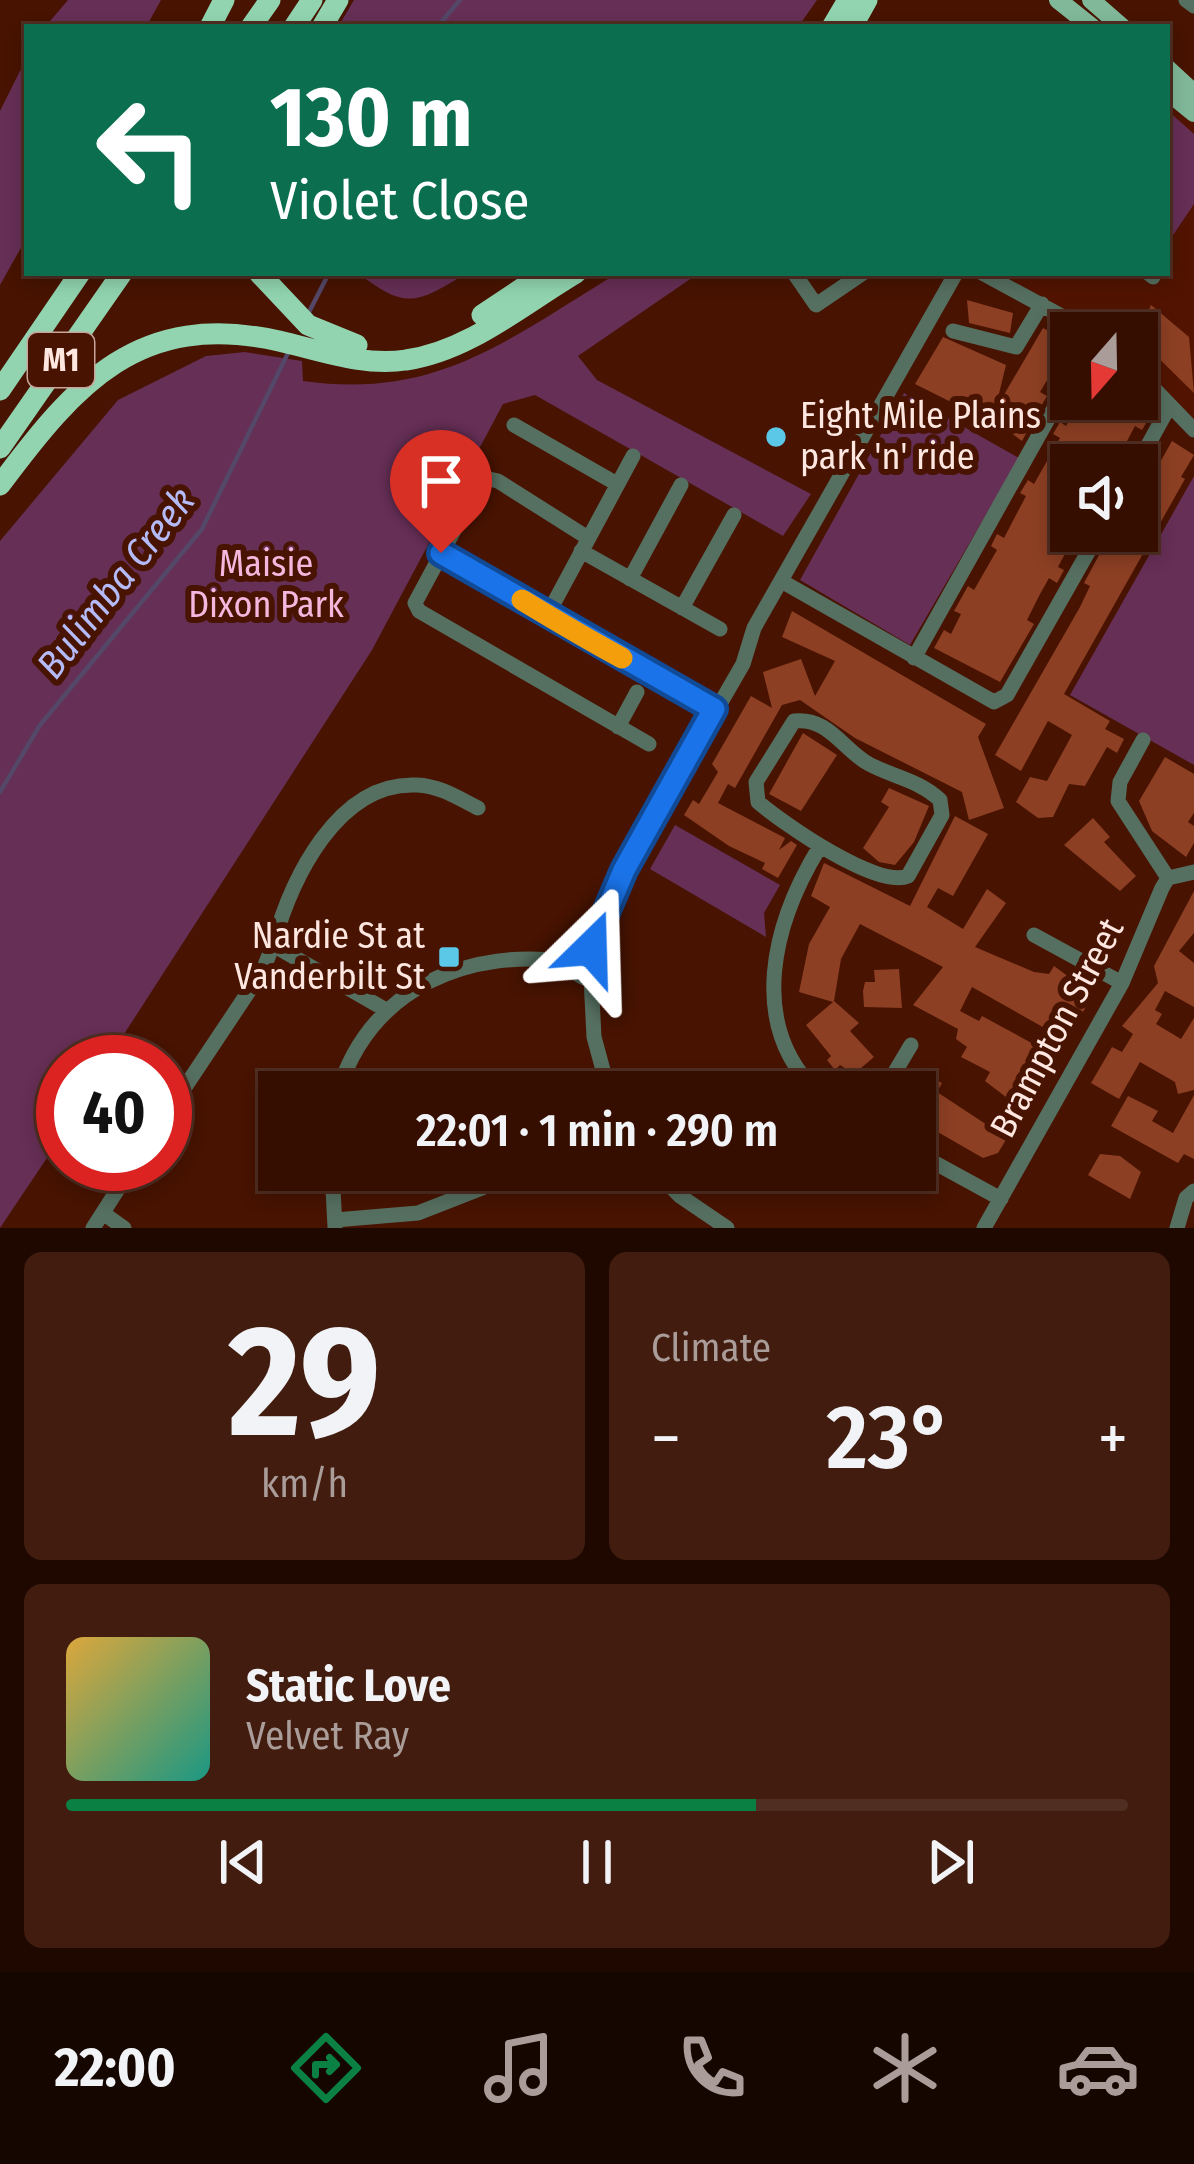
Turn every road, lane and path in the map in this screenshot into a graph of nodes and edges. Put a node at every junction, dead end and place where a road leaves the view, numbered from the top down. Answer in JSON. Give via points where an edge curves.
{"nodes":[{"id":1,"x":1091,"y":0,"type":"edge"},
{"id":2,"x":1186,"y":0,"type":"edge"},
{"id":3,"x":1194,"y":6,"type":"edge"},
{"id":4,"x":1119,"y":24,"type":"edge"},
{"id":5,"x":1170,"y":71,"type":"edge"},
{"id":6,"x":1194,"y":92,"type":"edge"},
{"id":7,"x":78,"y":276,"type":"edge"},
{"id":8,"x":120,"y":276,"type":"edge"},
{"id":9,"x":261,"y":276,"type":"edge"},
{"id":10,"x":540,"y":276,"type":"edge"},
{"id":11,"x":571,"y":276,"type":"edge"},
{"id":12,"x":796,"y":276,"type":"edge"},
{"id":13,"x":859,"y":276,"type":"edge"},
{"id":14,"x":948,"y":276,"type":"edge"},
{"id":15,"x":988,"y":276,"type":"edge"},
{"id":16,"x":1042,"y":304,"type":"junction"},
{"id":17,"x":1056,"y":312,"type":"edge"},
{"id":18,"x":952,"y":331,"type":"dead end"},
{"id":19,"x":317,"y":340,"type":"junction"},
{"id":20,"x":0,"y":390,"type":"edge"},
{"id":21,"x":1158,"y":393,"type":"edge"},
{"id":22,"x":1170,"y":405,"type":"junction"},
{"id":23,"x":1050,"y":415,"type":"edge"},
{"id":24,"x":514,"y":425,"type":"dead end"},
{"id":25,"x":1194,"y":430,"type":"edge"},
{"id":26,"x":1149,"y":444,"type":"edge"},
{"id":27,"x":0,"y":448,"type":"edge"},
{"id":28,"x":632,"y":456,"type":"dead end"},
{"id":29,"x":476,"y":476,"type":"dead end"},
{"id":30,"x":617,"y":484,"type":"junction"},
{"id":31,"x":0,"y":485,"type":"edge"},
{"id":32,"x":682,"y":485,"type":"dead end"},
{"id":33,"x":734,"y":515,"type":"dead end"},
{"id":34,"x":458,"y":523,"type":"dead end"},
{"id":35,"x":585,"y":545,"type":"junction"},
{"id":36,"x":1088,"y":552,"type":"edge"},
{"id":37,"x":441,"y":553,"type":"junction"},
{"id":38,"x":630,"y":578,"type":"junction"},
{"id":39,"x":783,"y":582,"type":"junction"},
{"id":40,"x":682,"y":608,"type":"junction"},
{"id":41,"x":549,"y":612,"type":"junction"},
{"id":42,"x":720,"y":629,"type":"dead end"},
{"id":43,"x":914,"y":658,"type":"junction"},
{"id":44,"x":637,"y":692,"type":"dead end"},
{"id":45,"x":714,"y":709,"type":"junction"},
{"id":46,"x":618,"y":727,"type":"junction"},
{"id":47,"x":1143,"y":740,"type":"dead end"},
{"id":48,"x":649,"y":744,"type":"dead end"},
{"id":49,"x":478,"y":808,"type":"dead end"},
{"id":50,"x":819,"y":848,"type":"junction"},
{"id":51,"x":1194,"y":872,"type":"edge"},
{"id":52,"x":1168,"y":878,"type":"junction"},
{"id":53,"x":1034,"y":935,"type":"dead end"},
{"id":54,"x":273,"y":945,"type":"junction"},
{"id":55,"x":591,"y":948,"type":"junction"},
{"id":56,"x":572,"y":962,"type":"junction"},
{"id":57,"x":591,"y":978,"type":"junction"},
{"id":58,"x":1122,"y":982,"type":"junction"},
{"id":59,"x":386,"y":1010,"type":"junction"},
{"id":60,"x":911,"y":1045,"type":"dead end"},
{"id":61,"x":345,"y":1071,"type":"edge"},
{"id":62,"x":604,"y":1071,"type":"edge"},
{"id":63,"x":802,"y":1071,"type":"edge"},
{"id":64,"x":896,"y":1071,"type":"edge"},
{"id":65,"x":192,"y":1076,"type":"edge"},
{"id":66,"x":936,"y":1163,"type":"edge"},
{"id":67,"x":1194,"y":1190,"type":"edge"},
{"id":68,"x":117,"y":1191,"type":"edge"},
{"id":69,"x":333,"y":1191,"type":"edge"},
{"id":70,"x":474,"y":1191,"type":"edge"},
{"id":71,"x":675,"y":1191,"type":"edge"},
{"id":72,"x":1000,"y":1198,"type":"junction"},
{"id":73,"x":1188,"y":1205,"type":"edge"},
{"id":74,"x":98,"y":1220,"type":"edge"},
{"id":75,"x":335,"y":1224,"type":"edge"},
{"id":76,"x":124,"y":1228,"type":"edge"},
{"id":77,"x":727,"y":1228,"type":"edge"},
{"id":78,"x":984,"y":1228,"type":"edge"},
{"id":79,"x":1182,"y":1228,"type":"edge"}],
"edges":[{"from":1,"to":4,"type":"main road"},
{"from":2,"to":3,"type":"street"},
{"from":5,"to":6,"type":"main road"},
{"from":7,"to":20,"type":"highway","number":"M1"},
{"from":8,"to":27,"type":"highway","number":"M1"},
{"from":9,"to":19,"type":"highway"},
{"from":10,"to":19,"type":"highway","via":[[458,331],[419,345]]},
{"from":11,"to":19,"type":"highway","via":[[460,344],[422,357],[380,362]]},
{"from":12,"to":13,"type":"street","via":[[816,305]]},
{"from":14,"to":39,"type":"street"},
{"from":15,"to":16,"type":"street"},
{"from":16,"to":17,"type":"street"},
{"from":16,"to":18,"type":"street","via":[[1016,347]]},
{"from":19,"to":31,"type":"highway","via":[[219,333],[176,337],[123,356],[59,407]]},
{"from":21,"to":22,"type":"street"},
{"from":22,"to":25,"type":"street"},
{"from":22,"to":26,"type":"street"},
{"from":23,"to":43,"type":"street"},
{"from":24,"to":30,"type":"street"},
{"from":28,"to":30,"type":"street"},
{"from":29,"to":35,"type":"street","via":[[498,481]]},
{"from":30,"to":35,"type":"street"},
{"from":32,"to":38,"type":"street"},
{"from":33,"to":40,"type":"street"},
{"from":34,"to":37,"type":"street"},
{"from":35,"to":38,"type":"street"},
{"from":35,"to":41,"type":"street"},
{"from":36,"to":43,"type":"street","via":[[1001,701]]},
{"from":37,"to":41,"type":"street"},
{"from":37,"to":46,"type":"street","via":[[418,611]]},
{"from":38,"to":40,"type":"street"},
{"from":39,"to":43,"type":"street"},
{"from":39,"to":45,"type":"street"},
{"from":40,"to":42,"type":"street"},
{"from":41,"to":45,"type":"street"},
{"from":44,"to":46,"type":"street"},
{"from":45,"to":55,"type":"street","via":[[624,870]]},
{"from":46,"to":48,"type":"street"},
{"from":47,"to":52,"type":"street","via":[[1118,801]]},
{"from":49,"to":54,"type":"street","via":[[422,785],[373,794],[303,865]]},
{"from":50,"to":50,"type":"street","via":[[757,798],[756,782],[794,722],[813,722],[868,764],[940,800],[942,815],[904,879]]},
{"from":50,"to":63,"type":"street","via":[[788,906],[776,960],[773,1007]]},
{"from":51,"to":52,"type":"street"},
{"from":52,"to":58,"type":"street","name":"Brampton Street"},
{"from":53,"to":58,"type":"street"},
{"from":54,"to":59,"type":"street"},
{"from":54,"to":65,"type":"street"},
{"from":55,"to":56,"type":"street"},
{"from":55,"to":57,"type":"street","via":[[603,962]]},
{"from":56,"to":57,"type":"street","via":[[578,975]]},
{"from":56,"to":59,"type":"street","via":[[473,962],[426,981]]},
{"from":57,"to":62,"type":"street"},
{"from":58,"to":72,"type":"street","name":"Brampton Street"},
{"from":59,"to":61,"type":"street"},
{"from":60,"to":64,"type":"street"},
{"from":66,"to":72,"type":"street"},
{"from":67,"to":73,"type":"street"},
{"from":68,"to":74,"type":"street"},
{"from":69,"to":75,"type":"street"},
{"from":70,"to":75,"type":"street","via":[[418,1213]]},
{"from":71,"to":77,"type":"street"},
{"from":72,"to":78,"type":"street","name":"Brampton Street"},
{"from":73,"to":79,"type":"street"},
{"from":74,"to":76,"type":"street"}]}
